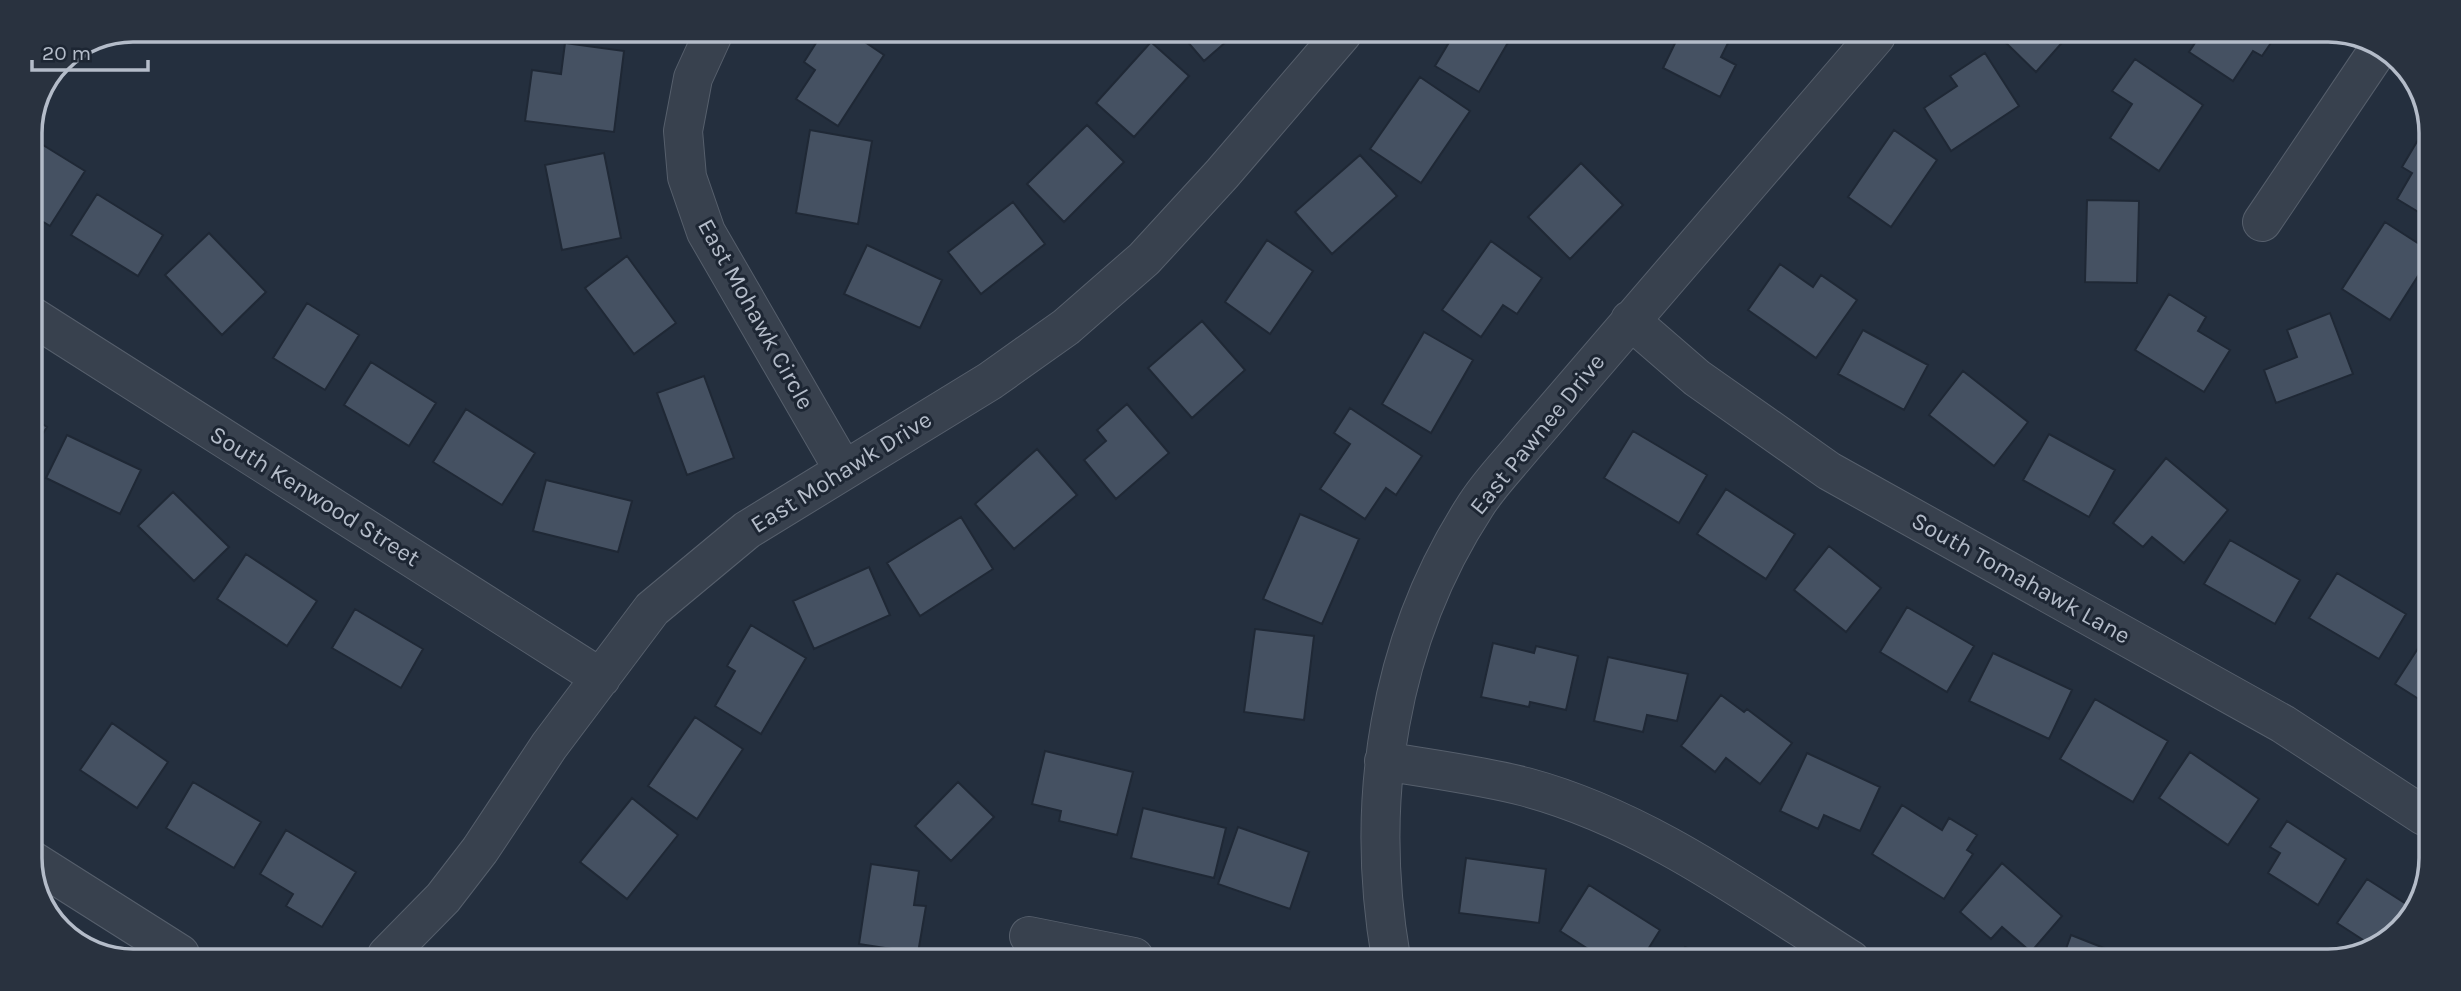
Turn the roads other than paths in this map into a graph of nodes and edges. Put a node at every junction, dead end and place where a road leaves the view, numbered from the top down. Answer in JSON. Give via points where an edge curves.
{"nodes":[{"id":1,"x":709,"y":42,"type":"edge"},
{"id":2,"x":1335,"y":42,"type":"edge"},
{"id":3,"x":1871,"y":42,"type":"edge"},
{"id":4,"x":2375,"y":55,"type":"edge"},
{"id":5,"x":2262,"y":222,"type":"dead end"},
{"id":6,"x":1630,"y":320,"type":"junction"},
{"id":7,"x":42,"y":323,"type":"edge"},
{"id":8,"x":843,"y":470,"type":"junction"},
{"id":9,"x":601,"y":678,"type":"junction"},
{"id":10,"x":1384,"y":761,"type":"junction"},
{"id":11,"x":2419,"y":813,"type":"edge"},
{"id":12,"x":42,"y":867,"type":"edge"},
{"id":13,"x":1029,"y":936,"type":"dead end"},
{"id":14,"x":172,"y":949,"type":"edge"},
{"id":15,"x":393,"y":949,"type":"edge"},
{"id":16,"x":1095,"y":949,"type":"edge"},
{"id":17,"x":1390,"y":949,"type":"edge"},
{"id":18,"x":1834,"y":949,"type":"edge"}],
"edges":[{"from":1,"to":8,"type":"street","name":"East Mohawk Circle","via":[[693,78],[683,131],[687,177],[706,232]]},
{"from":2,"to":8,"type":"street","name":"East Mohawk Drive","via":[[1135,268],[1066,327],[990,381]]},
{"from":3,"to":6,"type":"street","name":"East Pawnee Drive"},
{"from":4,"to":5,"type":"street"},
{"from":6,"to":10,"type":"street","name":"East Pawnee Drive","via":[[1476,504],[1440,568],[1398,681]]},
{"from":6,"to":11,"type":"street","name":"South Tomahawk Lane","via":[[1697,378],[1829,471],[2283,724]]},
{"from":7,"to":9,"type":"street","name":"South Kenwood Street"},
{"from":8,"to":9,"type":"street","name":"East Mohawk Drive","via":[[705,562],[652,609]]},
{"from":9,"to":15,"type":"street","name":"East Mohawk Drive","via":[[443,898]]},
{"from":10,"to":17,"type":"street","name":"East Pawnee Drive","via":[[1378,850]]},
{"from":10,"to":18,"type":"street","via":[[1525,787],[1595,811],[1678,850]]},
{"from":12,"to":14,"type":"street"},
{"from":13,"to":16,"type":"street"}]}
